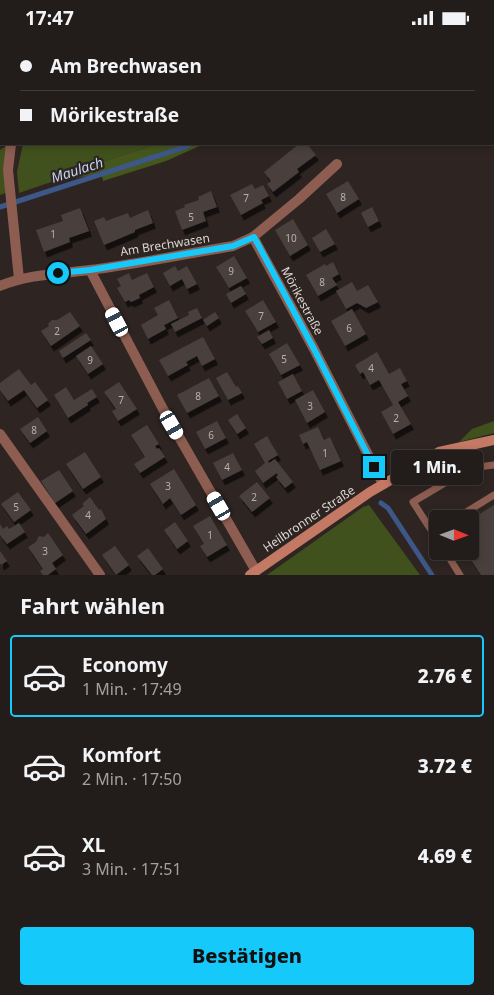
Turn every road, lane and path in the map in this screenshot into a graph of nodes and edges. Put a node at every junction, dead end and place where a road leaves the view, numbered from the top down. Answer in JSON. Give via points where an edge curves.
{"nodes":[{"id":1,"x":11,"y":145,"type":"edge"},
{"id":2,"x":337,"y":163,"type":"dead end"},
{"id":3,"x":254,"y":237,"type":"junction"},
{"id":4,"x":90,"y":270,"type":"junction"},
{"id":5,"x":19,"y":279,"type":"junction"},
{"id":6,"x":0,"y":286,"type":"edge"},
{"id":7,"x":0,"y":434,"type":"edge"},
{"id":8,"x":494,"y":440,"type":"edge"},
{"id":9,"x":494,"y":465,"type":"edge"},
{"id":10,"x":383,"y":484,"type":"junction"},
{"id":11,"x":494,"y":495,"type":"edge"},
{"id":12,"x":470,"y":510,"type":"edge"},
{"id":13,"x":429,"y":523,"type":"edge"},
{"id":14,"x":451,"y":560,"type":"edge"},
{"id":15,"x":253,"y":573,"type":"edge"},
{"id":16,"x":100,"y":575,"type":"edge"},
{"id":17,"x":460,"y":575,"type":"edge"}],
"edges":[{"from":1,"to":5,"type":"street","via":[[9,193]]},
{"from":2,"to":3,"type":"street","name":"Am Brechwasen"},
{"from":3,"to":4,"type":"street","name":"Am Brechwasen","via":[[233,246]]},
{"from":3,"to":10,"type":"street","name":"Mörikestraße"},
{"from":4,"to":5,"type":"street","name":"Am Brechwasen"},
{"from":4,"to":15,"type":"street"},
{"from":5,"to":6,"type":"street","name":"Am Brechwasen"},
{"from":7,"to":16,"type":"street"},
{"from":8,"to":10,"type":"main road","name":"Heilbronner Straße","via":[[439,452]]},
{"from":9,"to":13,"type":"lane","via":[[470,468],[413,501]]},
{"from":10,"to":15,"type":"main road","name":"Heilbronner Straße"},
{"from":11,"to":12,"type":"lane"},
{"from":14,"to":17,"type":"lane"}]}
